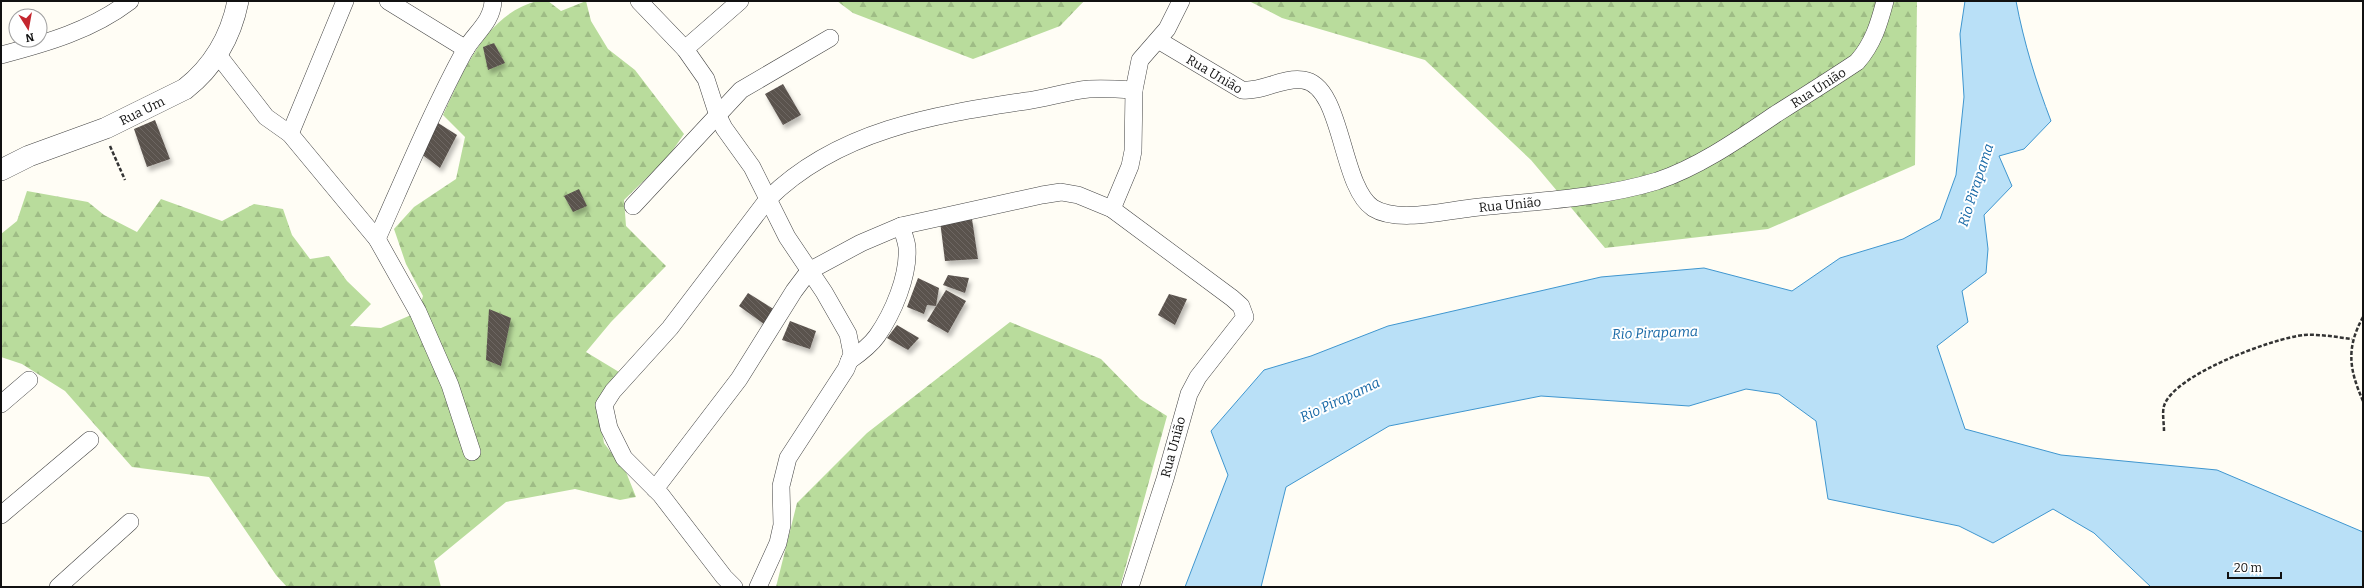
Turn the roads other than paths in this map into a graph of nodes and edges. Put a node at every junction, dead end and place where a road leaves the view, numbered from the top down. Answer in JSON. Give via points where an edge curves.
{"nodes":[{"id":1,"x":130,"y":1,"type":"edge"},
{"id":2,"x":238,"y":1,"type":"edge"},
{"id":3,"x":345,"y":1,"type":"edge"},
{"id":4,"x":388,"y":1,"type":"edge"},
{"id":5,"x":493,"y":1,"type":"edge"},
{"id":6,"x":639,"y":1,"type":"edge"},
{"id":7,"x":740,"y":1,"type":"edge"},
{"id":8,"x":1182,"y":1,"type":"edge"},
{"id":9,"x":1885,"y":1,"type":"edge"},
{"id":10,"x":830,"y":38,"type":"dead end"},
{"id":11,"x":1158,"y":40,"type":"junction"},
{"id":12,"x":466,"y":49,"type":"junction"},
{"id":13,"x":685,"y":49,"type":"junction"},
{"id":14,"x":1,"y":55,"type":"edge"},
{"id":15,"x":218,"y":55,"type":"junction"},
{"id":16,"x":1134,"y":90,"type":"junction"},
{"id":17,"x":718,"y":116,"type":"junction"},
{"id":18,"x":290,"y":134,"type":"junction"},
{"id":19,"x":1,"y":170,"type":"edge"},
{"id":20,"x":768,"y":199,"type":"junction"},
{"id":21,"x":633,"y":206,"type":"dead end"},
{"id":22,"x":1112,"y":209,"type":"junction"},
{"id":23,"x":901,"y":226,"type":"junction"},
{"id":24,"x":377,"y":239,"type":"junction"},
{"id":25,"x":809,"y":271,"type":"junction"},
{"id":26,"x":849,"y":361,"type":"junction"},
{"id":27,"x":29,"y":380,"type":"dead end"},
{"id":28,"x":1,"y":404,"type":"edge"},
{"id":29,"x":90,"y":440,"type":"dead end"},
{"id":30,"x":472,"y":452,"type":"dead end"},
{"id":31,"x":655,"y":489,"type":"junction"},
{"id":32,"x":1,"y":515,"type":"edge"},
{"id":33,"x":130,"y":522,"type":"dead end"},
{"id":34,"x":58,"y":587,"type":"edge"},
{"id":35,"x":734,"y":587,"type":"edge"},
{"id":36,"x":758,"y":587,"type":"edge"},
{"id":37,"x":1130,"y":587,"type":"edge"}],
"edges":[{"from":1,"to":14,"type":"street","via":[[117,11],[58,40]]},
{"from":2,"to":15,"type":"street","name":"Rua Um"},
{"from":3,"to":18,"type":"street"},
{"from":4,"to":12,"type":"street"},
{"from":5,"to":12,"type":"street","via":[[490,18]]},
{"from":6,"to":13,"type":"street"},
{"from":7,"to":13,"type":"street"},
{"from":8,"to":11,"type":"street"},
{"from":9,"to":11,"type":"street","name":"Rua União","via":[[1875,36],[1868,50],[1857,62],[1745,135],[1673,174],[1631,187],[1564,198],[1411,215],[1382,212],[1363,199],[1331,111],[1321,89],[1314,84],[1304,80],[1293,80],[1242,90]]},
{"from":10,"to":17,"type":"street","via":[[741,90]]},
{"from":11,"to":16,"type":"street","via":[[1140,60]]},
{"from":12,"to":24,"type":"street"},
{"from":13,"to":17,"type":"street","via":[[706,79]]},
{"from":15,"to":18,"type":"street","via":[[266,117]]},
{"from":15,"to":19,"type":"street","name":"Rua Um","via":[[185,89],[102,129],[29,156]]},
{"from":16,"to":20,"type":"street","via":[[1088,89],[905,123],[858,139],[820,159],[783,184]]},
{"from":16,"to":22,"type":"street","via":[[1133,151],[1130,166]]},
{"from":17,"to":20,"type":"street","via":[[730,139],[752,166]]},
{"from":17,"to":21,"type":"street"},
{"from":18,"to":24,"type":"street"},
{"from":20,"to":25,"type":"street","via":[[787,237]]},
{"from":20,"to":31,"type":"street","via":[[670,328],[606,400],[605,414],[615,443],[632,468]]},
{"from":22,"to":23,"type":"street","via":[[1095,200],[1061,192]]},
{"from":22,"to":37,"type":"street","name":"Rua União","via":[[1232,298],[1245,313],[1244,321],[1198,377],[1189,394]]},
{"from":23,"to":25,"type":"street","via":[[861,243]]},
{"from":23,"to":26,"type":"street","via":[[907,246],[906,264],[899,290],[876,337]]},
{"from":24,"to":30,"type":"street","via":[[421,320],[450,385]]},
{"from":25,"to":26,"type":"street","via":[[848,334],[852,346]]},
{"from":25,"to":31,"type":"street","via":[[739,379]]},
{"from":26,"to":36,"type":"street","via":[[837,384],[788,458],[781,486],[782,513],[779,537],[773,557]]},
{"from":27,"to":28,"type":"street"},
{"from":29,"to":32,"type":"street"},
{"from":31,"to":35,"type":"street"},
{"from":33,"to":34,"type":"street"}]}
